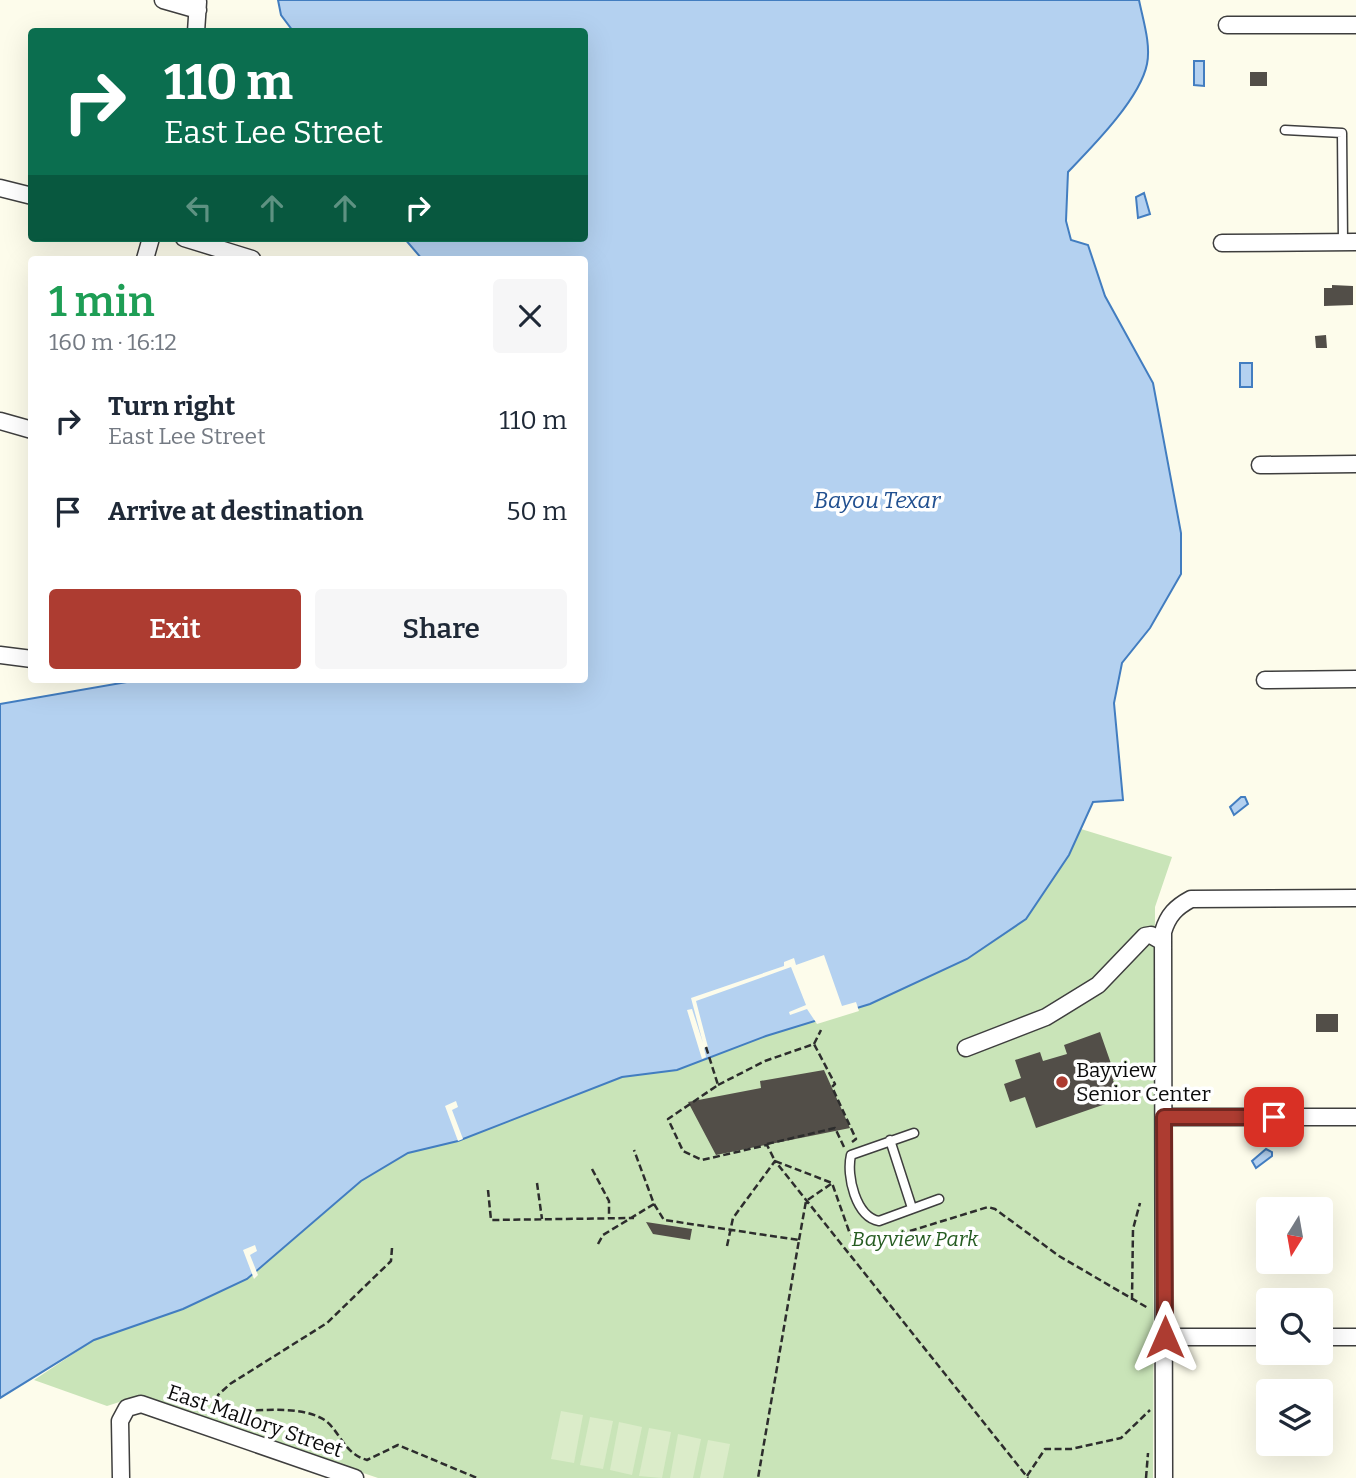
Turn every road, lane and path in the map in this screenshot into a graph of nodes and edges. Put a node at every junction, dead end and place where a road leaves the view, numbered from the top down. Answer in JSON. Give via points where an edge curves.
{"nodes":[{"id":1,"x":163,"y":0,"type":"edge"},
{"id":2,"x":198,"y":5,"type":"edge"},
{"id":3,"x":1227,"y":25,"type":"dead end"},
{"id":4,"x":1356,"y":25,"type":"edge"},
{"id":5,"x":196,"y":28,"type":"edge"},
{"id":6,"x":1285,"y":130,"type":"dead end"},
{"id":7,"x":0,"y":188,"type":"edge"},
{"id":8,"x":28,"y":195,"type":"edge"},
{"id":9,"x":197,"y":242,"type":"edge"},
{"id":10,"x":1350,"y":242,"type":"edge"},
{"id":11,"x":1222,"y":243,"type":"dead end"},
{"id":12,"x":242,"y":256,"type":"edge"},
{"id":13,"x":0,"y":421,"type":"edge"},
{"id":14,"x":28,"y":429,"type":"edge"},
{"id":15,"x":1356,"y":464,"type":"edge"},
{"id":16,"x":1260,"y":465,"type":"dead end"},
{"id":17,"x":0,"y":655,"type":"edge"},
{"id":18,"x":28,"y":658,"type":"edge"},
{"id":19,"x":1265,"y":680,"type":"dead end"},
{"id":20,"x":1356,"y":680,"type":"edge"},
{"id":21,"x":1356,"y":898,"type":"edge"},
{"id":22,"x":1163,"y":942,"type":"junction"},
{"id":23,"x":821,"y":1030,"type":"dead end"},
{"id":24,"x":814,"y":1044,"type":"junction"},
{"id":25,"x":706,"y":1047,"type":"dead end"},
{"id":26,"x":966,"y":1048,"type":"dead end"},
{"id":27,"x":718,"y":1085,"type":"junction"},
{"id":28,"x":1356,"y":1116,"type":"edge"},
{"id":29,"x":1164,"y":1117,"type":"junction"},
{"id":30,"x":914,"y":1133,"type":"dead end"},
{"id":31,"x":890,"y":1140,"type":"junction"},
{"id":32,"x":767,"y":1144,"type":"junction"},
{"id":33,"x":634,"y":1150,"type":"dead end"},
{"id":34,"x":775,"y":1161,"type":"junction"},
{"id":35,"x":592,"y":1169,"type":"dead end"},
{"id":36,"x":537,"y":1183,"type":"dead end"},
{"id":37,"x":832,"y":1183,"type":"junction"},
{"id":38,"x":488,"y":1191,"type":"dead end"},
{"id":39,"x":939,"y":1199,"type":"dead end"},
{"id":40,"x":806,"y":1201,"type":"junction"},
{"id":41,"x":1140,"y":1203,"type":"dead end"},
{"id":42,"x":654,"y":1204,"type":"junction"},
{"id":43,"x":912,"y":1209,"type":"junction"},
{"id":44,"x":608,"y":1218,"type":"junction"},
{"id":45,"x":634,"y":1218,"type":"junction"},
{"id":46,"x":542,"y":1219,"type":"junction"},
{"id":47,"x":731,"y":1229,"type":"junction"},
{"id":48,"x":799,"y":1240,"type":"junction"},
{"id":49,"x":598,"y":1244,"type":"dead end"},
{"id":50,"x":727,"y":1247,"type":"dead end"},
{"id":51,"x":392,"y":1248,"type":"dead end"},
{"id":52,"x":1132,"y":1300,"type":"junction"},
{"id":53,"x":1165,"y":1309,"type":"junction"},
{"id":54,"x":1165,"y":1337,"type":"junction"},
{"id":55,"x":1256,"y":1337,"type":"edge"},
{"id":56,"x":1333,"y":1337,"type":"edge"},
{"id":57,"x":1356,"y":1337,"type":"edge"},
{"id":58,"x":1152,"y":1408,"type":"dead end"},
{"id":59,"x":304,"y":1461,"type":"junction"},
{"id":60,"x":1027,"y":1477,"type":"edge"},
{"id":61,"x":121,"y":1478,"type":"edge"},
{"id":62,"x":304,"y":1478,"type":"edge"},
{"id":63,"x":355,"y":1478,"type":"edge"},
{"id":64,"x":477,"y":1478,"type":"edge"},
{"id":65,"x":758,"y":1478,"type":"edge"},
{"id":66,"x":1164,"y":1478,"type":"edge"}],
"edges":[{"from":1,"to":2,"type":"street"},
{"from":2,"to":5,"type":"street"},
{"from":3,"to":4,"type":"street"},
{"from":6,"to":10,"type":"lane","via":[[1342,133]]},
{"from":7,"to":8,"type":"street"},
{"from":9,"to":12,"type":"street"},
{"from":10,"to":11,"type":"street"},
{"from":13,"to":14,"type":"street"},
{"from":15,"to":16,"type":"street"},
{"from":17,"to":18,"type":"street"},
{"from":19,"to":20,"type":"street"},
{"from":21,"to":22,"type":"street","via":[[1191,899],[1166,921]]},
{"from":22,"to":26,"type":"street","via":[[1144,936],[1097,985],[1046,1017]]},
{"from":22,"to":29,"type":"street"},
{"from":23,"to":24,"type":"path"},
{"from":24,"to":27,"type":"path","via":[[765,1061]]},
{"from":24,"to":32,"type":"path","via":[[856,1139],[844,1147],[835,1128]]},
{"from":25,"to":27,"type":"path"},
{"from":27,"to":32,"type":"path","via":[[668,1119],[683,1151],[702,1160]]},
{"from":28,"to":29,"type":"street"},
{"from":29,"to":53,"type":"street"},
{"from":30,"to":31,"type":"lane"},
{"from":31,"to":43,"type":"lane"},
{"from":31,"to":43,"type":"lane","via":[[851,1155],[849,1165],[861,1210],[879,1221]]},
{"from":32,"to":34,"type":"path"},
{"from":33,"to":42,"type":"path"},
{"from":34,"to":37,"type":"path"},
{"from":34,"to":40,"type":"path"},
{"from":34,"to":47,"type":"path","via":[[733,1219]]},
{"from":35,"to":44,"type":"path","via":[[609,1201]]},
{"from":36,"to":46,"type":"path"},
{"from":37,"to":40,"type":"path"},
{"from":37,"to":52,"type":"path","via":[[850,1234],[872,1243],[988,1207]]},
{"from":38,"to":46,"type":"path","via":[[491,1220]]},
{"from":39,"to":43,"type":"lane"},
{"from":40,"to":48,"type":"path"},
{"from":40,"to":60,"type":"path"},
{"from":41,"to":52,"type":"path","via":[[1133,1229]]},
{"from":42,"to":45,"type":"path"},
{"from":42,"to":47,"type":"path","via":[[664,1220]]},
{"from":44,"to":45,"type":"path"},
{"from":44,"to":46,"type":"path"},
{"from":45,"to":49,"type":"path","via":[[603,1235]]},
{"from":47,"to":48,"type":"path"},
{"from":47,"to":50,"type":"path"},
{"from":48,"to":65,"type":"path"},
{"from":51,"to":64,"type":"path","via":[[391,1261],[327,1323],[230,1384],[218,1395],[218,1405],[225,1411],[321,1417],[354,1457],[367,1460],[398,1445]]},
{"from":52,"to":53,"type":"path","via":[[1151,1310]]},
{"from":53,"to":54,"type":"street"},
{"from":54,"to":55,"type":"street"},
{"from":54,"to":66,"type":"street"},
{"from":56,"to":57,"type":"street"},
{"from":58,"to":60,"type":"path","via":[[1121,1438],[1071,1449],[1045,1449]]},
{"from":59,"to":61,"type":"street","name":"East Mallory Street","via":[[141,1405],[127,1408],[120,1421]]},
{"from":59,"to":62,"type":"street"},
{"from":59,"to":63,"type":"street","name":"East Mallory Street"}]}
